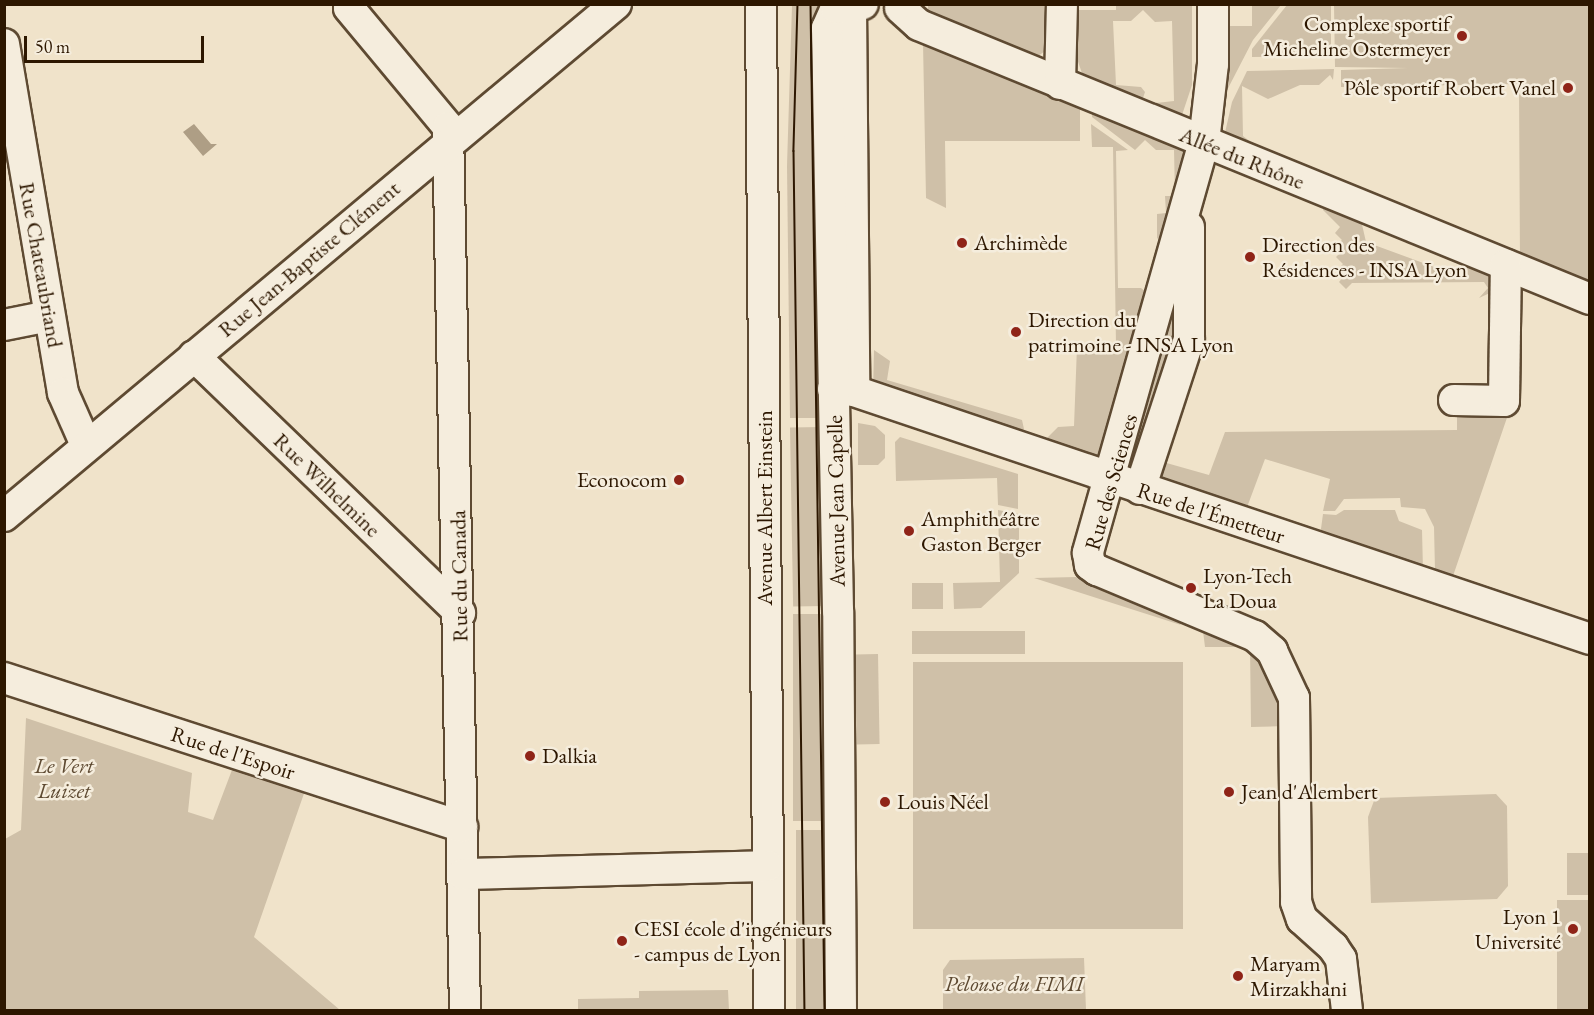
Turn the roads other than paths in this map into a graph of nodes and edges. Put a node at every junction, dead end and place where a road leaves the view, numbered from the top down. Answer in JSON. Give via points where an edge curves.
{"nodes":[{"id":1,"x":351,"y":4,"type":"edge"},
{"id":2,"x":616,"y":4,"type":"edge"},
{"id":3,"x":761,"y":4,"type":"edge"},
{"id":4,"x":1062,"y":4,"type":"edge"},
{"id":5,"x":1213,"y":4,"type":"edge"},
{"id":6,"x":856,"y":5,"type":"edge"},
{"id":7,"x":897,"y":6,"type":"edge"},
{"id":8,"x":4,"y":44,"type":"edge"},
{"id":9,"x":1060,"y":84,"type":"junction"},
{"id":10,"x":450,"y":142,"type":"junction"},
{"id":11,"x":1204,"y":142,"type":"junction"},
{"id":12,"x":1189,"y":194,"type":"junction"},
{"id":13,"x":1506,"y":266,"type":"junction"},
{"id":14,"x":1590,"y":299,"type":"edge"},
{"id":15,"x":49,"y":316,"type":"junction"},
{"id":16,"x":4,"y":325,"type":"edge"},
{"id":17,"x":194,"y":356,"type":"junction"},
{"id":18,"x":844,"y":390,"type":"junction"},
{"id":19,"x":1454,"y":400,"type":"dead end"},
{"id":20,"x":86,"y":445,"type":"junction"},
{"id":21,"x":1110,"y":480,"type":"junction"},
{"id":22,"x":1140,"y":489,"type":"junction"},
{"id":23,"x":4,"y":516,"type":"edge"},
{"id":24,"x":460,"y":613,"type":"junction"},
{"id":25,"x":1590,"y":639,"type":"edge"},
{"id":26,"x":4,"y":678,"type":"edge"},
{"id":27,"x":462,"y":827,"type":"junction"},
{"id":28,"x":768,"y":866,"type":"junction"},
{"id":29,"x":463,"y":874,"type":"junction"},
{"id":30,"x":465,"y":1011,"type":"edge"},
{"id":31,"x":769,"y":1011,"type":"edge"},
{"id":32,"x":841,"y":1011,"type":"edge"},
{"id":33,"x":1347,"y":1011,"type":"edge"}],
"edges":[{"from":1,"to":10,"type":"street","via":[[349,8],[448,127]]},
{"from":2,"to":10,"type":"street","name":"Rue Jean-Baptiste Clément"},
{"from":3,"to":28,"type":"street","name":"Avenue Albert Einstein"},
{"from":4,"to":9,"type":"street"},
{"from":5,"to":11,"type":"street","name":"Rue des Sciences","via":[[1213,64]]},
{"from":6,"to":18,"type":"street","name":"Avenue Jean Capelle","via":[[836,8],[827,28]]},
{"from":7,"to":9,"type":"street","name":"Allée du Rhône","via":[[919,25]]},
{"from":8,"to":15,"type":"street","name":"Rue Chateaubriand"},
{"from":9,"to":11,"type":"street","name":"Allée du Rhône"},
{"from":10,"to":17,"type":"street","name":"Rue Jean-Baptiste Clément"},
{"from":10,"to":24,"type":"street","name":"Rue du Canada"},
{"from":11,"to":12,"type":"street","name":"Rue des Sciences"},
{"from":11,"to":13,"type":"street","name":"Allée du Rhône"},
{"from":12,"to":21,"type":"street","name":"Rue des Sciences"},
{"from":12,"to":22,"type":"street","via":[[1190,339]]},
{"from":13,"to":14,"type":"street","name":"Allée du Rhône"},
{"from":13,"to":19,"type":"street","via":[[1496,306],[1504,401]]},
{"from":15,"to":16,"type":"street"},
{"from":15,"to":20,"type":"street","name":"Rue Chateaubriand","via":[[63,393]]},
{"from":17,"to":20,"type":"street","name":"Rue Jean-Baptiste Clément"},
{"from":17,"to":24,"type":"street","name":"Rue Wilhelmine"},
{"from":18,"to":21,"type":"street","name":"Rue de l'Émetteur"},
{"from":18,"to":32,"type":"street","name":"Avenue Jean Capelle"},
{"from":20,"to":23,"type":"street","name":"Rue Jean-Baptiste Clément"},
{"from":21,"to":22,"type":"street","name":"Rue de l'Émetteur"},
{"from":21,"to":33,"type":"street","name":"Rue des Sciences","via":[[1088,553],[1090,565],[1254,636],[1272,651],[1286,677],[1294,698],[1296,902],[1302,919],[1341,959]]},
{"from":22,"to":25,"type":"street","name":"Rue de l'Émetteur"},
{"from":24,"to":27,"type":"street","name":"Rue du Canada"},
{"from":26,"to":27,"type":"street","name":"Rue de l'Espoir"},
{"from":27,"to":29,"type":"street","name":"Rue du Canada"},
{"from":28,"to":29,"type":"street"},
{"from":28,"to":31,"type":"street","name":"Avenue Albert Einstein"},
{"from":29,"to":30,"type":"street","name":"Rue du Canada"}]}
